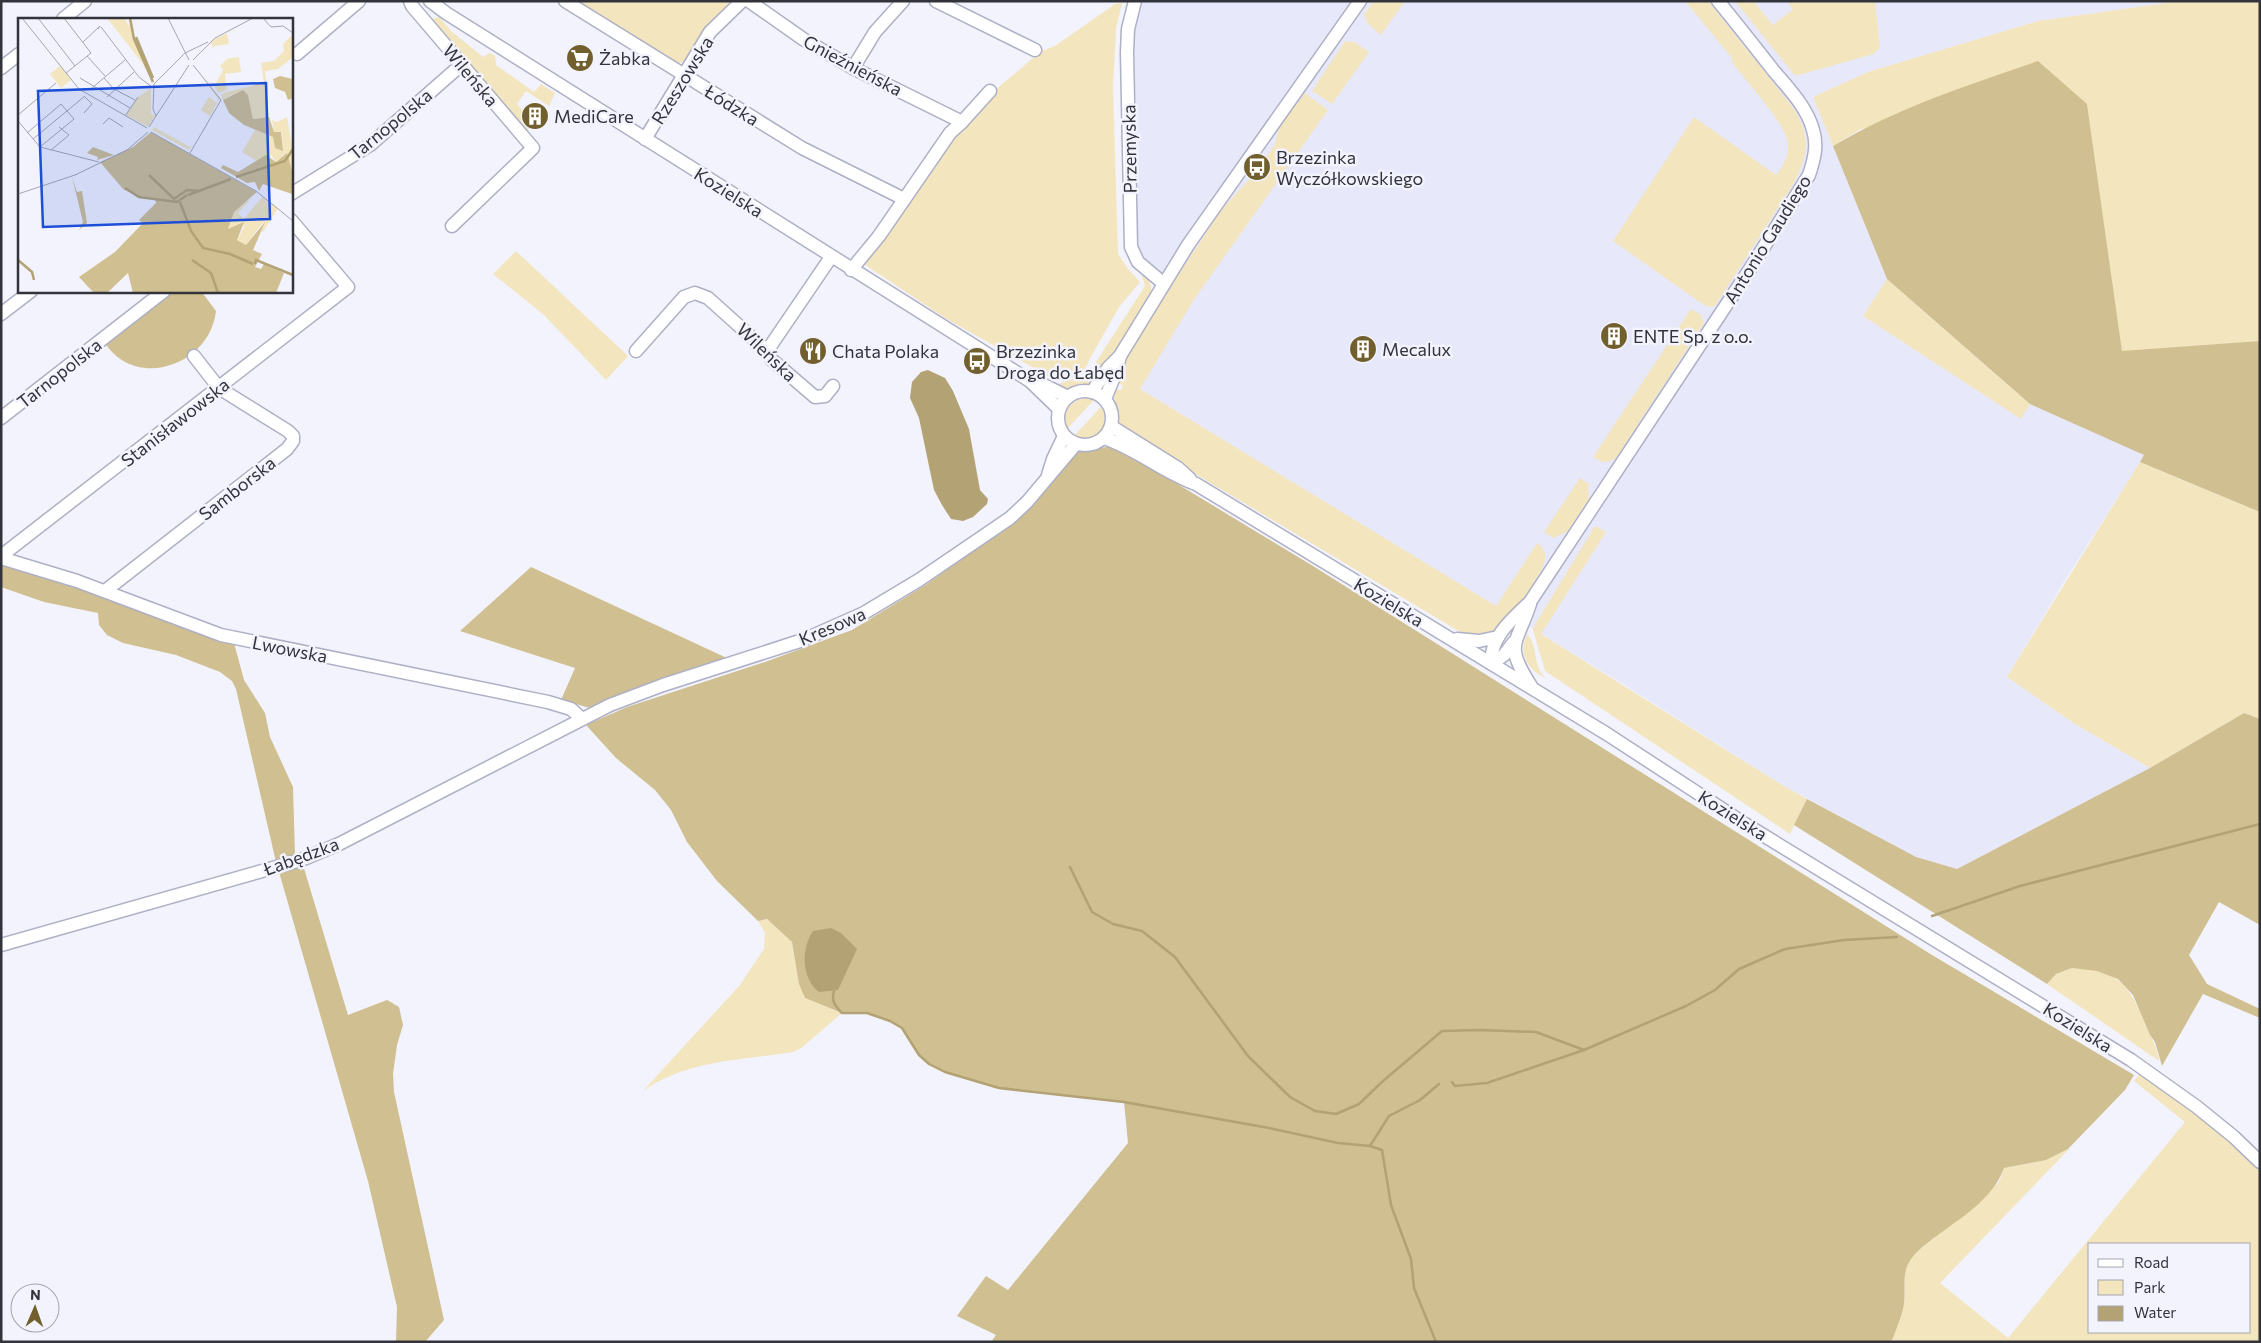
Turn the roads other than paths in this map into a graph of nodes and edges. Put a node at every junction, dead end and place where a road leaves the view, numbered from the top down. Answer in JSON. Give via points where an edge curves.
{"nodes":[{"id":1,"x":86,"y":1,"type":"edge"},
{"id":2,"x":359,"y":1,"type":"edge"},
{"id":3,"x":410,"y":1,"type":"edge"},
{"id":4,"x":430,"y":1,"type":"edge"},
{"id":5,"x":565,"y":1,"type":"edge"},
{"id":6,"x":742,"y":1,"type":"edge"},
{"id":7,"x":749,"y":1,"type":"edge"},
{"id":8,"x":903,"y":1,"type":"edge"},
{"id":9,"x":936,"y":1,"type":"edge"},
{"id":10,"x":1135,"y":1,"type":"edge"},
{"id":11,"x":1360,"y":1,"type":"edge"},
{"id":12,"x":1718,"y":1,"type":"edge"},
{"id":13,"x":64,"y":18,"type":"edge"},
{"id":14,"x":1035,"y":50,"type":"dead end"},
{"id":15,"x":297,"y":54,"type":"dead end"},
{"id":16,"x":18,"y":55,"type":"edge"},
{"id":17,"x":461,"y":65,"type":"junction"},
{"id":18,"x":1,"y":68,"type":"edge"},
{"id":19,"x":854,"y":68,"type":"junction"},
{"id":20,"x":684,"y":74,"type":"junction"},
{"id":21,"x":990,"y":91,"type":"dead end"},
{"id":22,"x":962,"y":122,"type":"junction"},
{"id":23,"x":645,"y":139,"type":"junction"},
{"id":24,"x":292,"y":193,"type":"edge"},
{"id":25,"x":904,"y":199,"type":"junction"},
{"id":26,"x":292,"y":221,"type":"edge"},
{"id":27,"x":452,"y":226,"type":"dead end"},
{"id":28,"x":831,"y":257,"type":"junction"},
{"id":29,"x":851,"y":270,"type":"junction"},
{"id":30,"x":1163,"y":283,"type":"junction"},
{"id":31,"x":30,"y":292,"type":"edge"},
{"id":32,"x":163,"y":292,"type":"edge"},
{"id":33,"x":1,"y":314,"type":"edge"},
{"id":34,"x":767,"y":350,"type":"junction"},
{"id":35,"x":636,"y":351,"type":"dead end"},
{"id":36,"x":194,"y":356,"type":"dead end"},
{"id":37,"x":1120,"y":356,"type":"junction"},
{"id":38,"x":1030,"y":381,"type":"junction"},
{"id":39,"x":833,"y":386,"type":"dead end"},
{"id":40,"x":219,"y":388,"type":"junction"},
{"id":41,"x":1092,"y":392,"type":"junction"},
{"id":42,"x":1068,"y":397,"type":"junction"},
{"id":43,"x":1105,"y":399,"type":"junction"},
{"id":44,"x":1059,"y":409,"type":"junction"},
{"id":45,"x":1,"y":418,"type":"edge"},
{"id":46,"x":1111,"y":426,"type":"junction"},
{"id":47,"x":1064,"y":436,"type":"junction"},
{"id":48,"x":1104,"y":438,"type":"junction"},
{"id":49,"x":1076,"y":444,"type":"junction"},
{"id":50,"x":1048,"y":475,"type":"junction"},
{"id":51,"x":1196,"y":484,"type":"junction"},
{"id":52,"x":1,"y":557,"type":"edge"},
{"id":53,"x":105,"y":591,"type":"junction"},
{"id":54,"x":1530,"y":602,"type":"junction"},
{"id":55,"x":1498,"y":637,"type":"junction"},
{"id":56,"x":1450,"y":638,"type":"junction"},
{"id":57,"x":1514,"y":642,"type":"junction"},
{"id":58,"x":1492,"y":664,"type":"junction"},
{"id":59,"x":1532,"y":688,"type":"junction"},
{"id":60,"x":582,"y":719,"type":"junction"},
{"id":61,"x":1,"y":945,"type":"edge"},
{"id":62,"x":2260,"y":1162,"type":"edge"}],
"edges":[{"from":1,"to":13,"type":"street"},
{"from":2,"to":15,"type":"street"},
{"from":3,"to":17,"type":"street","name":"Wileńska"},
{"from":4,"to":23,"type":"street","name":"Kozielska"},
{"from":5,"to":20,"type":"street","name":"Łódzka"},
{"from":6,"to":20,"type":"street","name":"Rzeszowska","via":[[710,32]]},
{"from":7,"to":19,"type":"street","name":"Gnieźnieńska","via":[[803,39]]},
{"from":8,"to":19,"type":"street","via":[[875,32]]},
{"from":9,"to":14,"type":"street"},
{"from":10,"to":30,"type":"street","name":"Przemyska","via":[[1128,29],[1127,53],[1131,247],[1138,262]]},
{"from":11,"to":30,"type":"street"},
{"from":12,"to":54,"type":"street","name":"Antonio Gaudiego","via":[[1802,106],[1813,129],[1814,161],[1803,187]]},
{"from":16,"to":18,"type":"street"},
{"from":17,"to":24,"type":"street","name":"Tarnopolska","via":[[370,145]]},
{"from":17,"to":27,"type":"street","name":"Wileńska","via":[[533,148]]},
{"from":19,"to":22,"type":"street","name":"Gnieźnieńska"},
{"from":20,"to":23,"type":"street","name":"Rzeszowska"},
{"from":20,"to":25,"type":"street","name":"Łódzka","via":[[802,148]]},
{"from":21,"to":22,"type":"street"},
{"from":22,"to":25,"type":"street","via":[[950,133]]},
{"from":23,"to":28,"type":"street","name":"Kozielska"},
{"from":25,"to":29,"type":"street"},
{"from":26,"to":40,"type":"street","name":"Stanisławowska","via":[[348,287]]},
{"from":28,"to":29,"type":"street","name":"Kozielska"},
{"from":28,"to":34,"type":"street"},
{"from":29,"to":38,"type":"street","name":"Kozielska"},
{"from":30,"to":37,"type":"street"},
{"from":31,"to":33,"type":"street"},
{"from":32,"to":45,"type":"street","name":"Tarnopolska"},
{"from":34,"to":35,"type":"street","name":"Wileńska","via":[[708,298],[690,294]]},
{"from":34,"to":39,"type":"street","name":"Wileńska","via":[[772,360],[815,397],[826,396]]},
{"from":36,"to":40,"type":"street"},
{"from":37,"to":41,"type":"street"},
{"from":37,"to":43,"type":"street"},
{"from":38,"to":42,"type":"street","name":"Kozielska"},
{"from":38,"to":44,"type":"street","name":"Kozielska"},
{"from":40,"to":52,"type":"street","name":"Stanisławowska"},
{"from":40,"to":53,"type":"street","name":"Samborska","via":[[288,431],[293,436],[291,445]]},
{"from":41,"to":42,"type":"street","via":[[1079,392]]},
{"from":41,"to":43,"type":"street"},
{"from":42,"to":44,"type":"street"},
{"from":43,"to":46,"type":"street","via":[[1111,410]]},
{"from":44,"to":47,"type":"street","via":[[1058,423]]},
{"from":46,"to":48,"type":"street"},
{"from":46,"to":51,"type":"street","name":"Kozielska","via":[[1178,468]]},
{"from":47,"to":49,"type":"street"},
{"from":47,"to":50,"type":"street","name":"Kresowa"},
{"from":48,"to":49,"type":"street","via":[[1093,445]]},
{"from":48,"to":51,"type":"street","name":"Kozielska","via":[[1174,476]]},
{"from":49,"to":50,"type":"street","name":"Kresowa"},
{"from":50,"to":60,"type":"street","name":"Kresowa","via":[[1010,518],[864,613],[803,640],[640,693]]},
{"from":51,"to":56,"type":"street","name":"Kozielska"},
{"from":52,"to":53,"type":"street","name":"Lwowska"},
{"from":53,"to":60,"type":"street","name":"Lwowska","via":[[221,635],[548,702],[572,709]]},
{"from":54,"to":55,"type":"street","name":"Antonio Gaudiego"},
{"from":54,"to":57,"type":"street","name":"Antonio Gaudiego"},
{"from":55,"to":56,"type":"street","via":[[1479,641]]},
{"from":55,"to":58,"type":"street","name":"Antonio Gaudiego","via":[[1491,651]]},
{"from":56,"to":58,"type":"street","name":"Kozielska"},
{"from":57,"to":58,"type":"street","name":"Antonio Gaudiego"},
{"from":57,"to":59,"type":"street","via":[[1517,664]]},
{"from":58,"to":59,"type":"street","name":"Kozielska"},
{"from":59,"to":62,"type":"street","name":"Kozielska","via":[[1745,824],[2131,1060],[2203,1111]]},
{"from":60,"to":61,"type":"street","name":"Łabędzka","via":[[347,840],[301,860]]}]}
